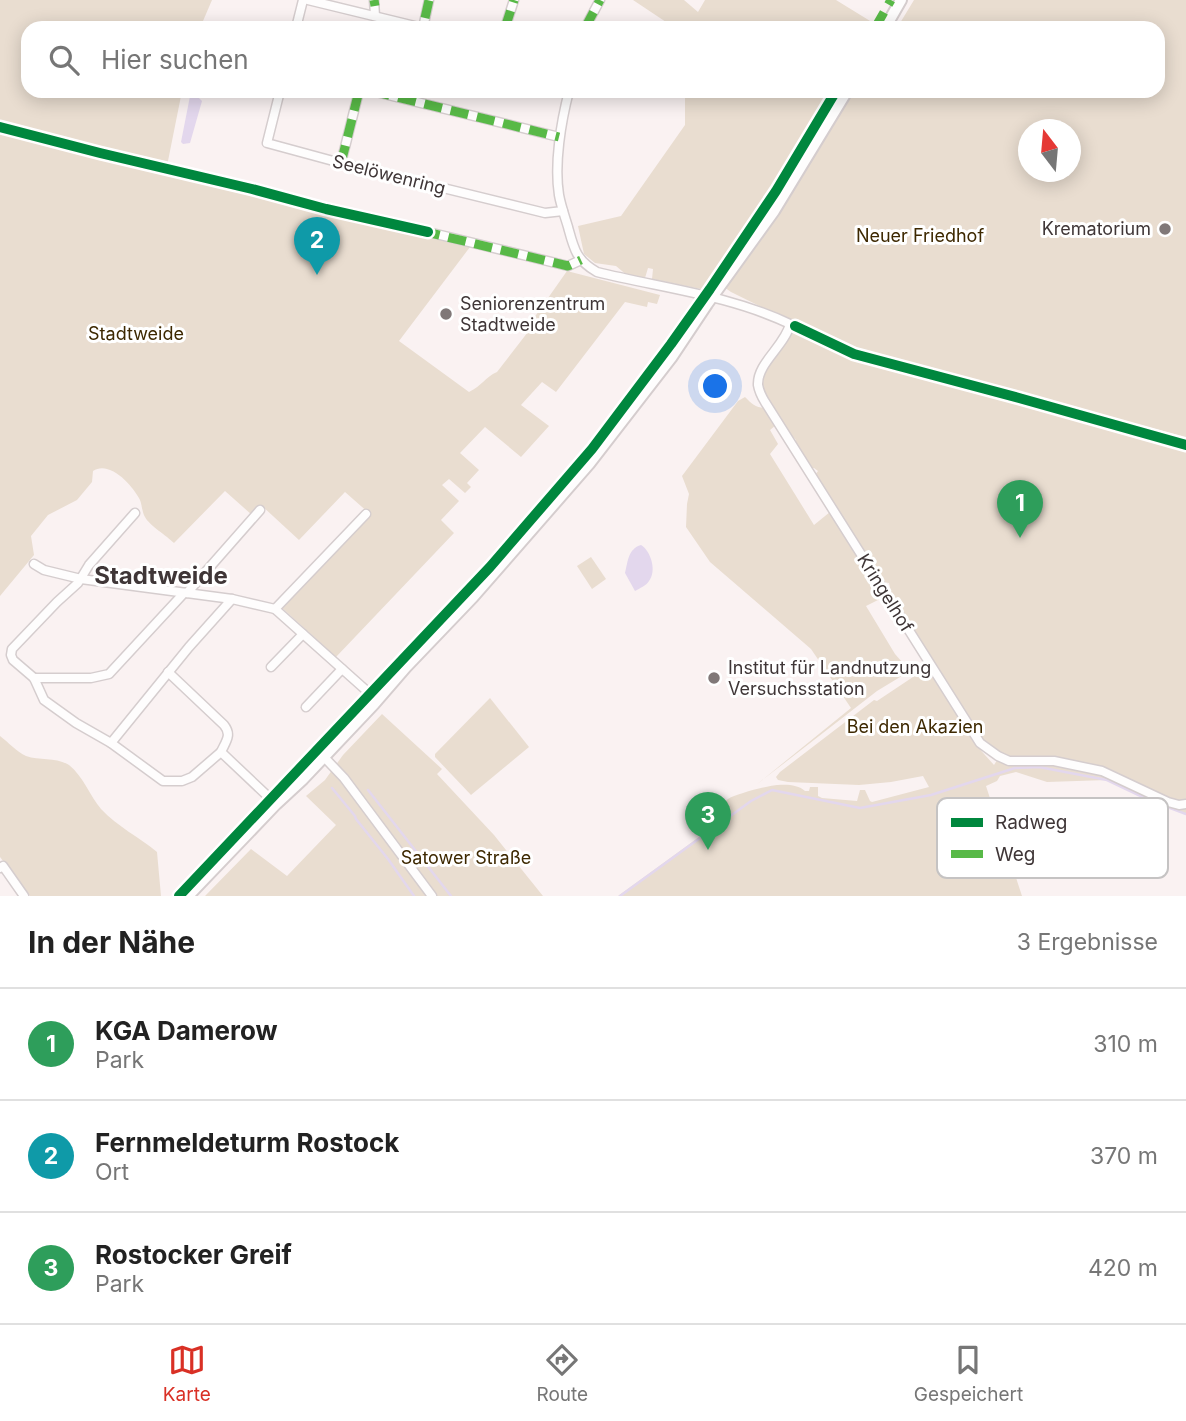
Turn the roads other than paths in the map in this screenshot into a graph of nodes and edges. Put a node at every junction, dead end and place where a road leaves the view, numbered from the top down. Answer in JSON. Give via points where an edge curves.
{"nodes":[{"id":1,"x":306,"y":0,"type":"edge"},
{"id":2,"x":374,"y":0,"type":"edge"},
{"id":3,"x":429,"y":0,"type":"edge"},
{"id":4,"x":514,"y":0,"type":"edge"},
{"id":5,"x":600,"y":0,"type":"edge"},
{"id":6,"x":901,"y":0,"type":"edge"},
{"id":7,"x":378,"y":17,"type":"junction"},
{"id":8,"x":298,"y":21,"type":"edge"},
{"id":9,"x":378,"y":21,"type":"edge"},
{"id":10,"x":394,"y":21,"type":"edge"},
{"id":11,"x":424,"y":21,"type":"edge"},
{"id":12,"x":507,"y":21,"type":"edge"},
{"id":13,"x":589,"y":21,"type":"edge"},
{"id":14,"x":889,"y":21,"type":"edge"},
{"id":15,"x":278,"y":98,"type":"edge"},
{"id":16,"x":357,"y":98,"type":"edge"},
{"id":17,"x":400,"y":98,"type":"edge"},
{"id":18,"x":567,"y":98,"type":"edge"},
{"id":19,"x":843,"y":98,"type":"edge"},
{"id":20,"x":559,"y":137,"type":"junction"},
{"id":21,"x":341,"y":163,"type":"junction"},
{"id":22,"x":563,"y":211,"type":"junction"},
{"id":23,"x":429,"y":232,"type":"dead end"},
{"id":24,"x":581,"y":260,"type":"junction"},
{"id":25,"x":712,"y":297,"type":"junction"},
{"id":26,"x":260,"y":510,"type":"dead end"},
{"id":27,"x":135,"y":513,"type":"dead end"},
{"id":28,"x":366,"y":514,"type":"dead end"},
{"id":29,"x":34,"y":565,"type":"dead end"},
{"id":30,"x":81,"y":579,"type":"junction"},
{"id":31,"x":185,"y":593,"type":"junction"},
{"id":32,"x":232,"y":599,"type":"junction"},
{"id":33,"x":275,"y":609,"type":"junction"},
{"id":34,"x":303,"y":634,"type":"junction"},
{"id":35,"x":271,"y":667,"type":"dead end"},
{"id":36,"x":342,"y":669,"type":"junction"},
{"id":37,"x":168,"y":672,"type":"junction"},
{"id":38,"x":34,"y":678,"type":"junction"},
{"id":39,"x":377,"y":700,"type":"junction"},
{"id":40,"x":306,"y":707,"type":"dead end"},
{"id":41,"x":111,"y":743,"type":"junction"},
{"id":42,"x":221,"y":752,"type":"junction"},
{"id":43,"x":324,"y":757,"type":"junction"},
{"id":44,"x":1159,"y":798,"type":"edge"},
{"id":45,"x":1168,"y":802,"type":"edge"},
{"id":46,"x":276,"y":804,"type":"junction"},
{"id":47,"x":1186,"y":804,"type":"edge"},
{"id":48,"x":0,"y":868,"type":"edge"},
{"id":49,"x":24,"y":896,"type":"edge"},
{"id":50,"x":188,"y":896,"type":"edge"},
{"id":51,"x":432,"y":896,"type":"edge"}],
"edges":[{"from":1,"to":7,"type":"street"},
{"from":1,"to":8,"type":"street"},
{"from":2,"to":7,"type":"street"},
{"from":3,"to":11,"type":"street"},
{"from":4,"to":12,"type":"street"},
{"from":5,"to":13,"type":"street"},
{"from":6,"to":14,"type":"main road"},
{"from":7,"to":9,"type":"street"},
{"from":7,"to":10,"type":"street"},
{"from":15,"to":21,"type":"street","name":"Seelöwenring","via":[[267,143]]},
{"from":16,"to":21,"type":"street"},
{"from":17,"to":20,"type":"street"},
{"from":18,"to":20,"type":"street"},
{"from":19,"to":25,"type":"main road","via":[[774,211]]},
{"from":20,"to":22,"type":"street","via":[[558,184]]},
{"from":21,"to":22,"type":"street","name":"Seelöwenring","via":[[545,213]]},
{"from":22,"to":24,"type":"street"},
{"from":23,"to":24,"type":"street","via":[[568,266]]},
{"from":24,"to":25,"type":"street","via":[[597,272]]},
{"from":25,"to":39,"type":"main road","via":[[671,358],[578,477]]},
{"from":25,"to":44,"type":"street","name":"Kringelhof","via":[[790,324],[785,339],[763,367],[759,390],[980,743],[1009,761],[1054,761],[1102,771]]},
{"from":26,"to":31,"type":"street"},
{"from":27,"to":30,"type":"street"},
{"from":28,"to":33,"type":"street"},
{"from":29,"to":30,"type":"street"},
{"from":30,"to":31,"type":"street"},
{"from":30,"to":38,"type":"street","via":[[12,649],[13,660]]},
{"from":31,"to":32,"type":"street"},
{"from":31,"to":38,"type":"street","via":[[109,674]]},
{"from":32,"to":33,"type":"street"},
{"from":32,"to":37,"type":"street"},
{"from":33,"to":34,"type":"street"},
{"from":34,"to":35,"type":"street"},
{"from":34,"to":36,"type":"street"},
{"from":36,"to":39,"type":"street"},
{"from":36,"to":40,"type":"street"},
{"from":37,"to":41,"type":"street"},
{"from":37,"to":42,"type":"street","via":[[229,731]]},
{"from":38,"to":41,"type":"street","via":[[44,700]]},
{"from":39,"to":43,"type":"main road"},
{"from":41,"to":42,"type":"street","via":[[171,782],[192,777]]},
{"from":42,"to":46,"type":"street"},
{"from":43,"to":46,"type":"main road"},
{"from":43,"to":51,"type":"street"},
{"from":45,"to":47,"type":"street","name":"Kringelhof"},
{"from":46,"to":50,"type":"main road"},
{"from":48,"to":49,"type":"street","via":[[3,866]]}]}
